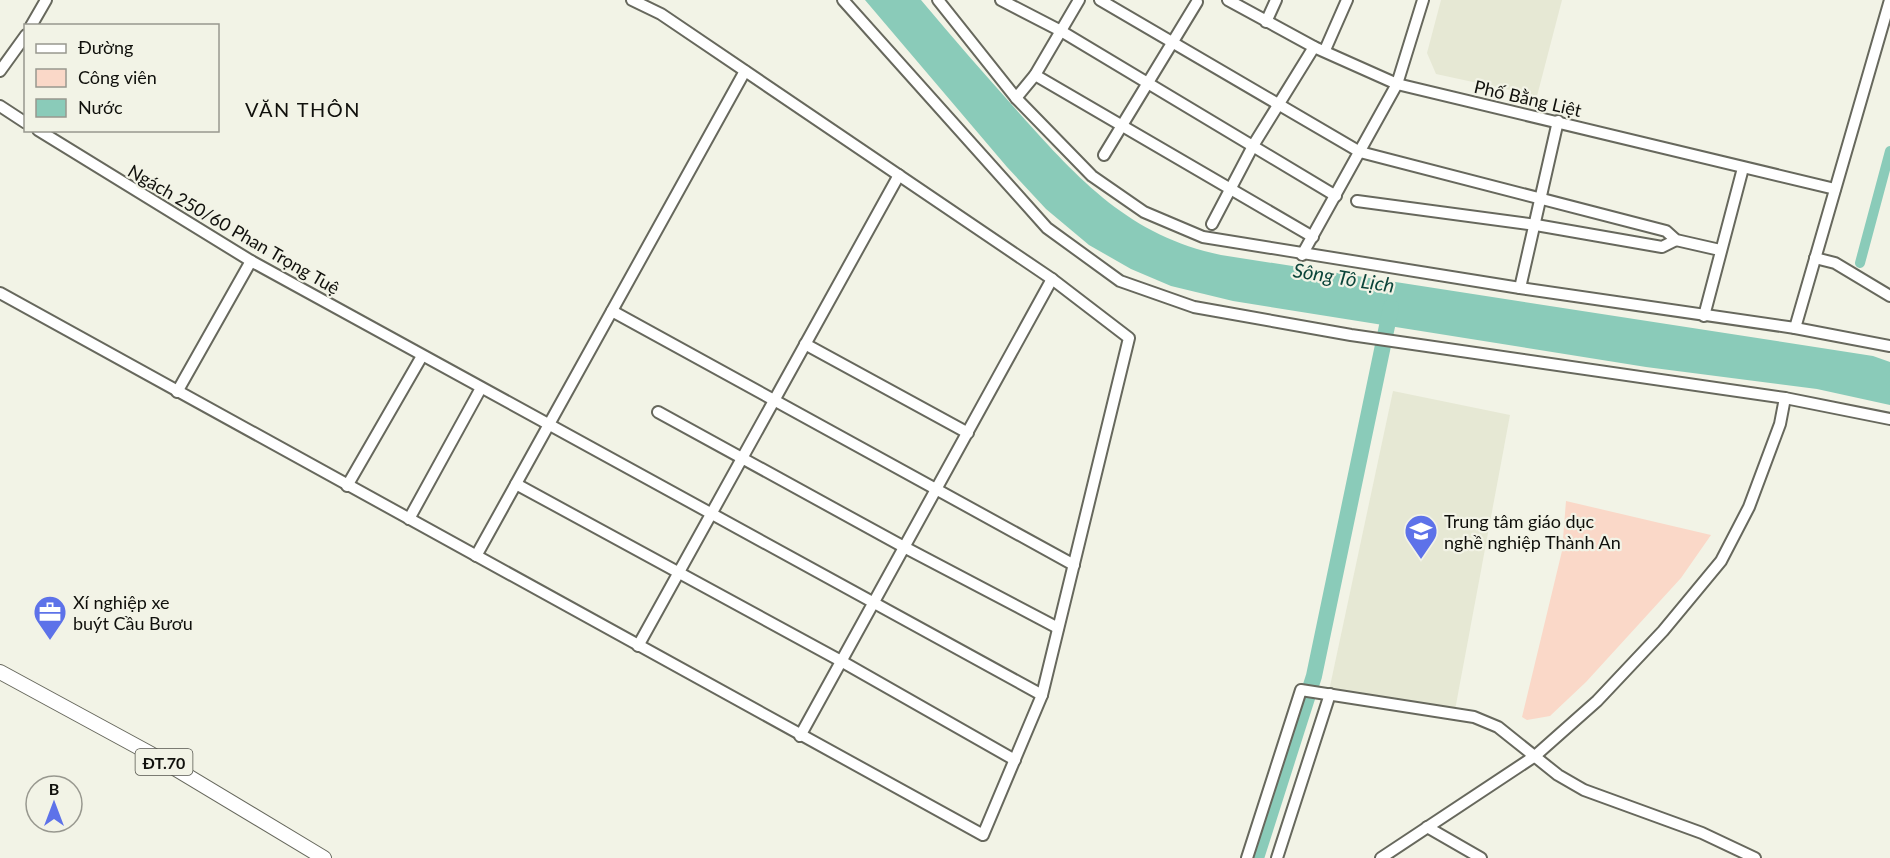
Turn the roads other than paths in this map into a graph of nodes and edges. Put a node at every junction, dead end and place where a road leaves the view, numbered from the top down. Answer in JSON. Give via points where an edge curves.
{"nodes":[{"id":1,"x":46,"y":0,"type":"edge"},
{"id":2,"x":632,"y":0,"type":"edge"},
{"id":3,"x":843,"y":0,"type":"edge"},
{"id":4,"x":938,"y":0,"type":"edge"},
{"id":5,"x":1001,"y":0,"type":"edge"},
{"id":6,"x":1078,"y":0,"type":"edge"},
{"id":7,"x":1100,"y":0,"type":"edge"},
{"id":8,"x":1228,"y":0,"type":"edge"},
{"id":9,"x":1276,"y":0,"type":"edge"},
{"id":10,"x":1347,"y":0,"type":"edge"},
{"id":11,"x":1422,"y":0,"type":"edge"},
{"id":12,"x":1890,"y":0,"type":"edge"},
{"id":13,"x":1197,"y":2,"type":"dead end"},
{"id":14,"x":1266,"y":22,"type":"junction"},
{"id":15,"x":32,"y":24,"type":"edge"},
{"id":16,"x":1061,"y":31,"type":"junction"},
{"id":17,"x":24,"y":38,"type":"edge"},
{"id":18,"x":1173,"y":41,"type":"junction"},
{"id":19,"x":1319,"y":48,"type":"junction"},
{"id":20,"x":0,"y":71,"type":"edge"},
{"id":21,"x":745,"y":71,"type":"junction"},
{"id":22,"x":1035,"y":75,"type":"junction"},
{"id":23,"x":1149,"y":83,"type":"junction"},
{"id":24,"x":1397,"y":84,"type":"junction"},
{"id":25,"x":1016,"y":98,"type":"junction"},
{"id":26,"x":0,"y":106,"type":"edge"},
{"id":27,"x":1279,"y":106,"type":"junction"},
{"id":28,"x":1558,"y":121,"type":"junction"},
{"id":29,"x":24,"y":122,"type":"edge"},
{"id":30,"x":1124,"y":126,"type":"junction"},
{"id":31,"x":41,"y":132,"type":"edge"},
{"id":32,"x":1254,"y":144,"type":"junction"},
{"id":33,"x":1360,"y":152,"type":"junction"},
{"id":34,"x":1104,"y":155,"type":"dead end"},
{"id":35,"x":1743,"y":168,"type":"junction"},
{"id":36,"x":899,"y":175,"type":"junction"},
{"id":37,"x":1229,"y":189,"type":"junction"},
{"id":38,"x":1835,"y":189,"type":"junction"},
{"id":39,"x":1336,"y":196,"type":"junction"},
{"id":40,"x":1541,"y":200,"type":"junction"},
{"id":41,"x":1357,"y":201,"type":"dead end"},
{"id":42,"x":1212,"y":224,"type":"dead end"},
{"id":43,"x":1536,"y":225,"type":"junction"},
{"id":44,"x":1313,"y":237,"type":"junction"},
{"id":45,"x":1676,"y":240,"type":"junction"},
{"id":46,"x":1720,"y":250,"type":"junction"},
{"id":47,"x":1302,"y":255,"type":"junction"},
{"id":48,"x":1815,"y":258,"type":"junction"},
{"id":49,"x":251,"y":261,"type":"junction"},
{"id":50,"x":1052,"y":279,"type":"junction"},
{"id":51,"x":1520,"y":288,"type":"junction"},
{"id":52,"x":0,"y":293,"type":"edge"},
{"id":53,"x":1890,"y":296,"type":"edge"},
{"id":54,"x":612,"y":311,"type":"junction"},
{"id":55,"x":1704,"y":316,"type":"junction"},
{"id":56,"x":1796,"y":328,"type":"junction"},
{"id":57,"x":805,"y":344,"type":"junction"},
{"id":58,"x":1890,"y":346,"type":"edge"},
{"id":59,"x":418,"y":354,"type":"junction"},
{"id":60,"x":481,"y":388,"type":"junction"},
{"id":61,"x":177,"y":392,"type":"junction"},
{"id":62,"x":1785,"y":398,"type":"junction"},
{"id":63,"x":774,"y":401,"type":"junction"},
{"id":64,"x":658,"y":412,"type":"dead end"},
{"id":65,"x":1890,"y":419,"type":"edge"},
{"id":66,"x":548,"y":423,"type":"junction"},
{"id":67,"x":968,"y":432,"type":"junction"},
{"id":68,"x":742,"y":458,"type":"junction"},
{"id":69,"x":516,"y":484,"type":"junction"},
{"id":70,"x":347,"y":486,"type":"junction"},
{"id":71,"x":936,"y":490,"type":"junction"},
{"id":72,"x":711,"y":514,"type":"junction"},
{"id":73,"x":409,"y":519,"type":"junction"},
{"id":74,"x":904,"y":547,"type":"junction"},
{"id":75,"x":476,"y":556,"type":"junction"},
{"id":76,"x":1074,"y":565,"type":"junction"},
{"id":77,"x":679,"y":572,"type":"junction"},
{"id":78,"x":873,"y":603,"type":"junction"},
{"id":79,"x":1058,"y":628,"type":"junction"},
{"id":80,"x":638,"y":646,"type":"junction"},
{"id":81,"x":841,"y":661,"type":"junction"},
{"id":82,"x":0,"y":672,"type":"edge"},
{"id":83,"x":1042,"y":694,"type":"junction"},
{"id":84,"x":1330,"y":694,"type":"junction"},
{"id":85,"x":800,"y":736,"type":"junction"},
{"id":86,"x":1535,"y":756,"type":"junction"},
{"id":87,"x":1015,"y":760,"type":"junction"},
{"id":88,"x":1427,"y":827,"type":"junction"},
{"id":89,"x":324,"y":858,"type":"edge"},
{"id":90,"x":1247,"y":858,"type":"edge"},
{"id":91,"x":1277,"y":858,"type":"edge"},
{"id":92,"x":1381,"y":858,"type":"edge"},
{"id":93,"x":1481,"y":858,"type":"edge"},
{"id":94,"x":1752,"y":858,"type":"edge"}],
"edges":[{"from":1,"to":15,"type":"street"},
{"from":2,"to":21,"type":"street","via":[[661,14]]},
{"from":3,"to":62,"type":"street","via":[[1047,228],[1120,281],[1194,307],[1328,331]]},
{"from":4,"to":25,"type":"street"},
{"from":5,"to":16,"type":"street"},
{"from":6,"to":16,"type":"street"},
{"from":7,"to":18,"type":"street"},
{"from":8,"to":14,"type":"street","name":"Phố Bằng Liệt"},
{"from":9,"to":14,"type":"street"},
{"from":10,"to":19,"type":"street"},
{"from":11,"to":24,"type":"street"},
{"from":12,"to":38,"type":"street"},
{"from":13,"to":18,"type":"street"},
{"from":14,"to":19,"type":"street","name":"Phố Bằng Liệt"},
{"from":16,"to":22,"type":"street"},
{"from":16,"to":23,"type":"street"},
{"from":17,"to":20,"type":"street"},
{"from":18,"to":23,"type":"street"},
{"from":18,"to":27,"type":"street"},
{"from":19,"to":24,"type":"street","name":"Phố Bằng Liệt"},
{"from":19,"to":27,"type":"street"},
{"from":21,"to":36,"type":"street"},
{"from":21,"to":54,"type":"street"},
{"from":22,"to":25,"type":"street"},
{"from":22,"to":30,"type":"street"},
{"from":23,"to":30,"type":"street"},
{"from":23,"to":32,"type":"street"},
{"from":24,"to":28,"type":"street","name":"Phố Bằng Liệt"},
{"from":24,"to":33,"type":"street"},
{"from":25,"to":47,"type":"street","via":[[1092,176],[1144,212],[1203,237]]},
{"from":26,"to":29,"type":"street"},
{"from":27,"to":32,"type":"street"},
{"from":27,"to":33,"type":"street"},
{"from":28,"to":35,"type":"street","name":"Phố Bằng Liệt"},
{"from":28,"to":40,"type":"street"},
{"from":30,"to":34,"type":"street"},
{"from":30,"to":37,"type":"street"},
{"from":31,"to":49,"type":"street","name":"Ngách 250/60 Phan Trọng Tuệ"},
{"from":32,"to":37,"type":"street"},
{"from":32,"to":39,"type":"street"},
{"from":33,"to":39,"type":"street"},
{"from":33,"to":40,"type":"street"},
{"from":35,"to":38,"type":"street","name":"Phố Bằng Liệt"},
{"from":35,"to":46,"type":"street"},
{"from":36,"to":50,"type":"street"},
{"from":36,"to":57,"type":"street"},
{"from":37,"to":42,"type":"street"},
{"from":37,"to":44,"type":"street"},
{"from":38,"to":48,"type":"street"},
{"from":39,"to":44,"type":"street"},
{"from":40,"to":43,"type":"street"},
{"from":40,"to":45,"type":"street","via":[[1666,231]]},
{"from":41,"to":43,"type":"street"},
{"from":43,"to":45,"type":"street","via":[[1662,247]]},
{"from":43,"to":51,"type":"street"},
{"from":44,"to":47,"type":"street"},
{"from":45,"to":46,"type":"street"},
{"from":46,"to":55,"type":"street"},
{"from":47,"to":51,"type":"street"},
{"from":48,"to":53,"type":"street","via":[[1835,263]]},
{"from":48,"to":56,"type":"street"},
{"from":49,"to":59,"type":"street","name":"Ngách 250/60 Phan Trọng Tuệ"},
{"from":49,"to":61,"type":"street"},
{"from":50,"to":67,"type":"street"},
{"from":50,"to":76,"type":"street","via":[[1130,338]]},
{"from":51,"to":55,"type":"street"},
{"from":52,"to":61,"type":"street"},
{"from":54,"to":63,"type":"street"},
{"from":54,"to":66,"type":"street"},
{"from":55,"to":56,"type":"street"},
{"from":56,"to":58,"type":"street"},
{"from":57,"to":63,"type":"street"},
{"from":57,"to":67,"type":"street"},
{"from":59,"to":60,"type":"street","name":"Ngách 250/60 Phan Trọng Tuệ"},
{"from":59,"to":70,"type":"street"},
{"from":60,"to":66,"type":"street","name":"Ngách 250/60 Phan Trọng Tuệ"},
{"from":60,"to":73,"type":"street"},
{"from":61,"to":70,"type":"street"},
{"from":62,"to":65,"type":"street"},
{"from":62,"to":86,"type":"street","via":[[1780,424],[1749,507],[1721,561],[1663,631],[1604,693]]},
{"from":63,"to":68,"type":"street"},
{"from":63,"to":71,"type":"street"},
{"from":64,"to":68,"type":"street"},
{"from":66,"to":69,"type":"street"},
{"from":66,"to":72,"type":"street","name":"Ngách 250/60 Phan Trọng Tuệ"},
{"from":67,"to":71,"type":"street"},
{"from":68,"to":72,"type":"street"},
{"from":68,"to":74,"type":"street"},
{"from":69,"to":75,"type":"street"},
{"from":69,"to":77,"type":"street"},
{"from":70,"to":73,"type":"street"},
{"from":71,"to":74,"type":"street"},
{"from":71,"to":76,"type":"street"},
{"from":72,"to":77,"type":"street"},
{"from":72,"to":78,"type":"street","name":"Ngách 250/60 Phan Trọng Tuệ"},
{"from":73,"to":75,"type":"street"},
{"from":74,"to":78,"type":"street"},
{"from":74,"to":79,"type":"street"},
{"from":75,"to":80,"type":"street"},
{"from":76,"to":79,"type":"street"},
{"from":77,"to":80,"type":"street"},
{"from":77,"to":81,"type":"street"},
{"from":78,"to":81,"type":"street"},
{"from":78,"to":83,"type":"street","name":"Ngách 250/60 Phan Trọng Tuệ"},
{"from":79,"to":83,"type":"street"},
{"from":80,"to":85,"type":"street"},
{"from":81,"to":85,"type":"street"},
{"from":81,"to":87,"type":"street"},
{"from":82,"to":89,"type":"main road","number":"ĐT.70","via":[[151,754]]},
{"from":83,"to":87,"type":"street"},
{"from":84,"to":86,"type":"street","via":[[1474,717],[1498,726]]},
{"from":84,"to":90,"type":"street","via":[[1301,690]]},
{"from":84,"to":91,"type":"street"},
{"from":85,"to":87,"type":"street","via":[[982,835]]},
{"from":86,"to":88,"type":"street"},
{"from":86,"to":94,"type":"street","via":[[1584,790],[1702,833]]},
{"from":88,"to":92,"type":"street"},
{"from":88,"to":93,"type":"street"}]}
